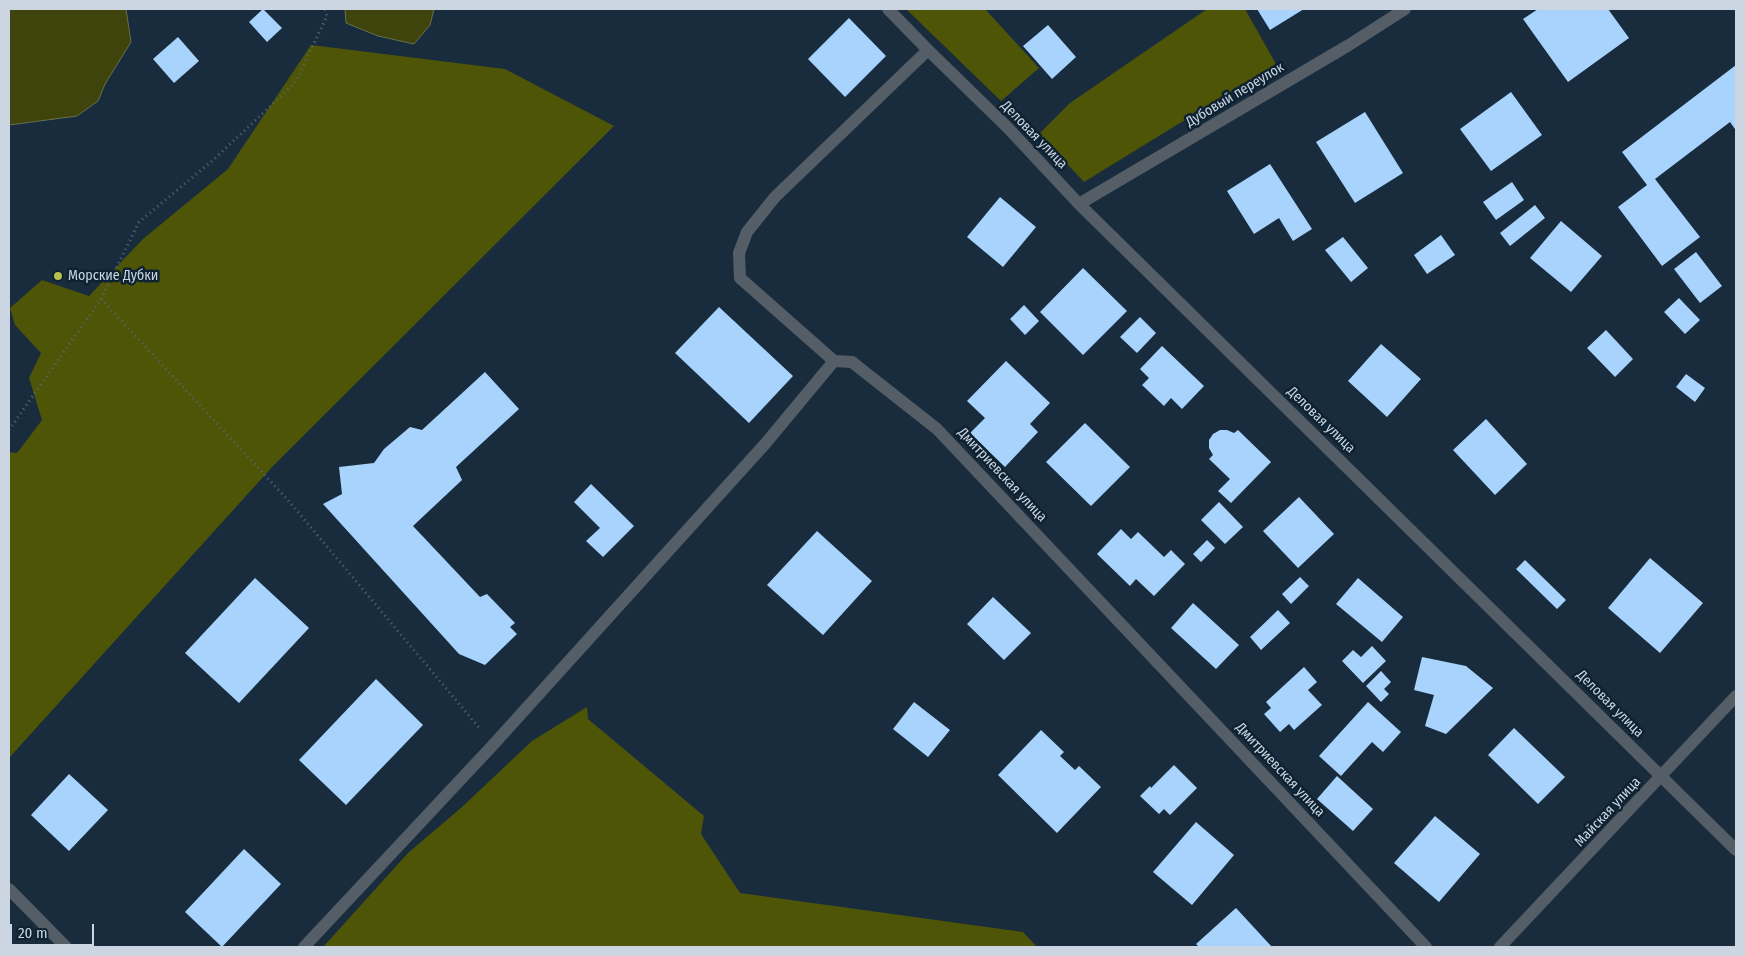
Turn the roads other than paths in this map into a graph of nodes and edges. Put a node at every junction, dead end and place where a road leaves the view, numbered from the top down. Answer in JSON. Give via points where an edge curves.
{"nodes":[{"id":1,"x":888,"y":9,"type":"edge"},
{"id":2,"x":1405,"y":9,"type":"edge"},
{"id":3,"x":928,"y":50,"type":"junction"},
{"id":4,"x":1079,"y":204,"type":"junction"},
{"id":5,"x":834,"y":361,"type":"junction"},
{"id":6,"x":1736,"y":696,"type":"edge"},
{"id":7,"x":1662,"y":776,"type":"junction"},
{"id":8,"x":1736,"y":850,"type":"edge"},
{"id":9,"x":9,"y":889,"type":"edge"},
{"id":10,"x":66,"y":947,"type":"edge"},
{"id":11,"x":304,"y":947,"type":"edge"},
{"id":12,"x":1426,"y":947,"type":"edge"},
{"id":13,"x":1500,"y":947,"type":"edge"}],
"edges":[{"from":1,"to":3,"type":"street","name":"Деловая улица"},
{"from":2,"to":4,"type":"street","name":"Дубовый переулок"},
{"from":3,"to":4,"type":"street","name":"Деловая улица","via":[[1008,128]]},
{"from":3,"to":5,"type":"street","name":"Дмитриевская улица","via":[[775,197],[747,232],[739,253],[740,278]]},
{"from":4,"to":7,"type":"street","name":"Деловая улица"},
{"from":5,"to":11,"type":"street","via":[[766,444],[493,745]]},
{"from":5,"to":12,"type":"street","name":"Дмитриевская улица","via":[[852,362],[938,429]]},
{"from":6,"to":7,"type":"street","name":"Майская улица"},
{"from":7,"to":8,"type":"street","name":"Деловая улица"},
{"from":7,"to":13,"type":"street","name":"Майская улица"},
{"from":9,"to":10,"type":"street"}]}
